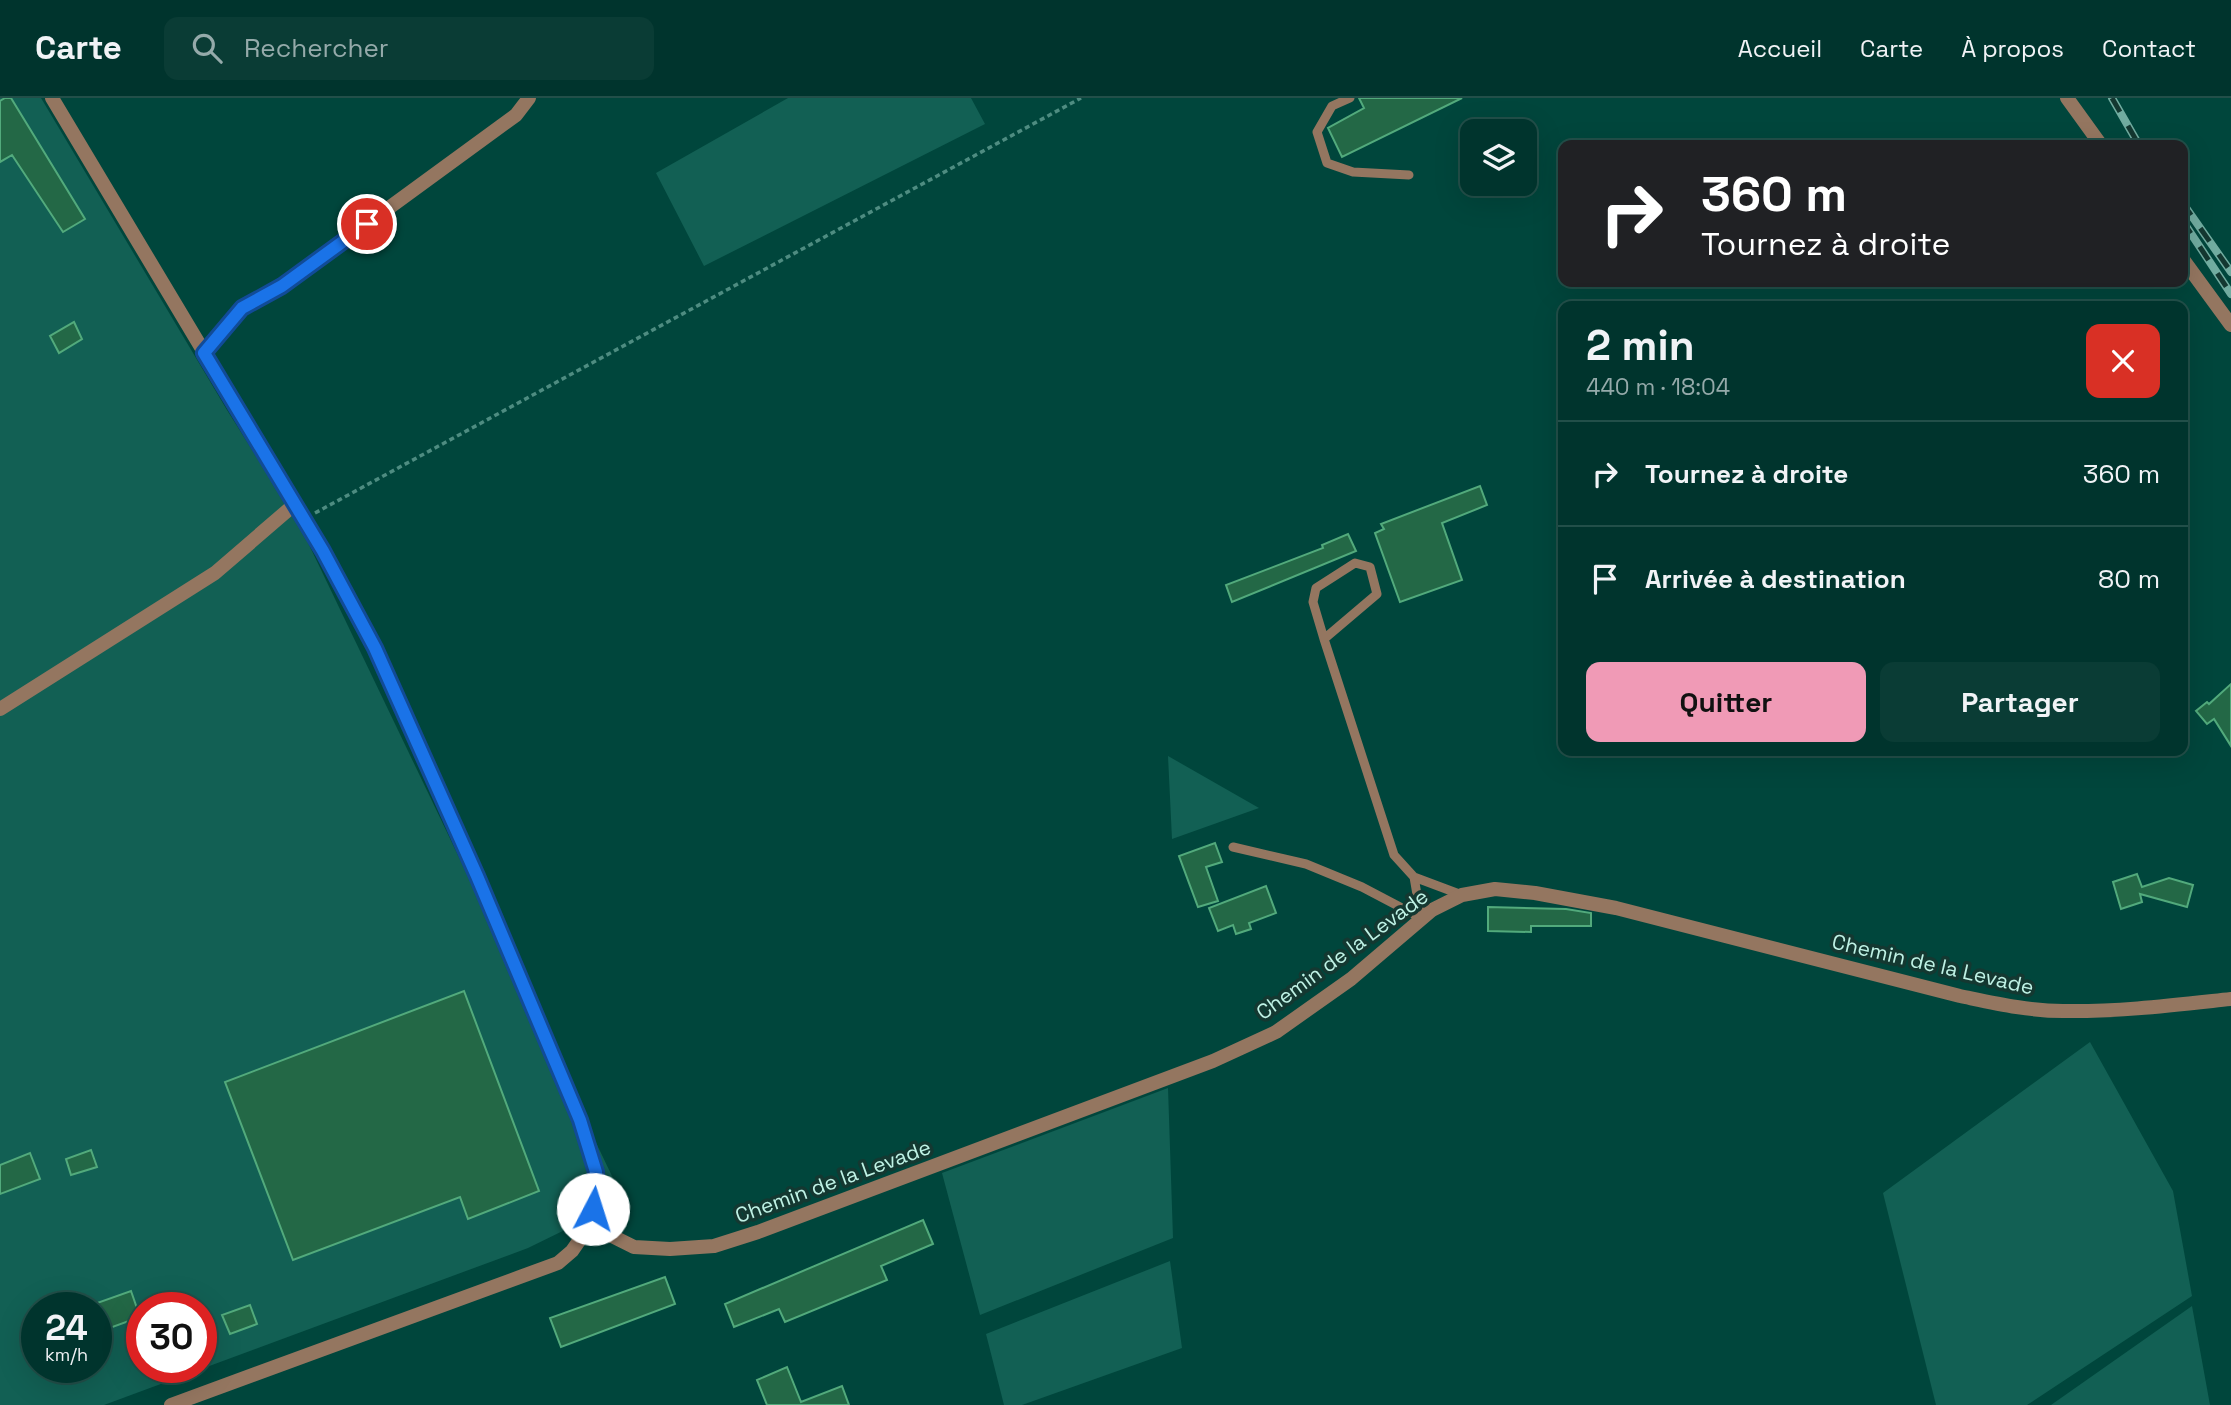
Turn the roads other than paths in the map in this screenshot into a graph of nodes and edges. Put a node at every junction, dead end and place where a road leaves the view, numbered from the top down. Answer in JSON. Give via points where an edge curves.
{"nodes":[{"id":1,"x":52,"y":98,"type":"edge"},
{"id":2,"x":529,"y":98,"type":"edge"},
{"id":3,"x":1350,"y":98,"type":"edge"},
{"id":4,"x":2067,"y":98,"type":"edge"},
{"id":5,"x":2097,"y":140,"type":"edge"},
{"id":6,"x":1409,"y":175,"type":"dead end"},
{"id":7,"x":2188,"y":266,"type":"edge"},
{"id":8,"x":2231,"y":325,"type":"edge"},
{"id":9,"x":204,"y":353,"type":"junction"},
{"id":10,"x":295,"y":504,"type":"junction"},
{"id":11,"x":1324,"y":639,"type":"junction"},
{"id":12,"x":0,"y":709,"type":"edge"},
{"id":13,"x":1233,"y":847,"type":"dead end"},
{"id":14,"x":1414,"y":877,"type":"junction"},
{"id":15,"x":1462,"y":895,"type":"junction"},
{"id":16,"x":1421,"y":918,"type":"junction"},
{"id":17,"x":2231,"y":999,"type":"edge"},
{"id":18,"x":590,"y":1225,"type":"junction"},
{"id":19,"x":171,"y":1405,"type":"edge"}],
"edges":[{"from":1,"to":9,"type":"street"},
{"from":2,"to":9,"type":"street","via":[[516,115],[282,286],[242,308]]},
{"from":3,"to":6,"type":"lane","via":[[1332,106],[1317,132],[1327,163],[1353,172]]},
{"from":4,"to":5,"type":"street"},
{"from":7,"to":8,"type":"street"},
{"from":9,"to":10,"type":"street"},
{"from":10,"to":12,"type":"street","via":[[215,573]]},
{"from":10,"to":18,"type":"street","via":[[375,648],[580,1120],[596,1172]]},
{"from":11,"to":11,"type":"lane","via":[[1313,602],[1315,588],[1355,564],[1370,567],[1377,594]]},
{"from":11,"to":14,"type":"lane","via":[[1394,855]]},
{"from":13,"to":16,"type":"lane","via":[[1306,864]]},
{"from":14,"to":15,"type":"lane"},
{"from":14,"to":16,"type":"lane"},
{"from":15,"to":16,"type":"street","name":"Chemin de la Levade"},
{"from":15,"to":17,"type":"street","name":"Chemin de la Levade","via":[[1495,889],[1616,908],[2011,1006],[2062,1011]]},
{"from":16,"to":18,"type":"street","name":"Chemin de la Levade","via":[[1351,979],[1276,1032],[1213,1061],[758,1232],[714,1246],[658,1248],[634,1247]]},
{"from":18,"to":19,"type":"street","via":[[558,1263]]}]}
